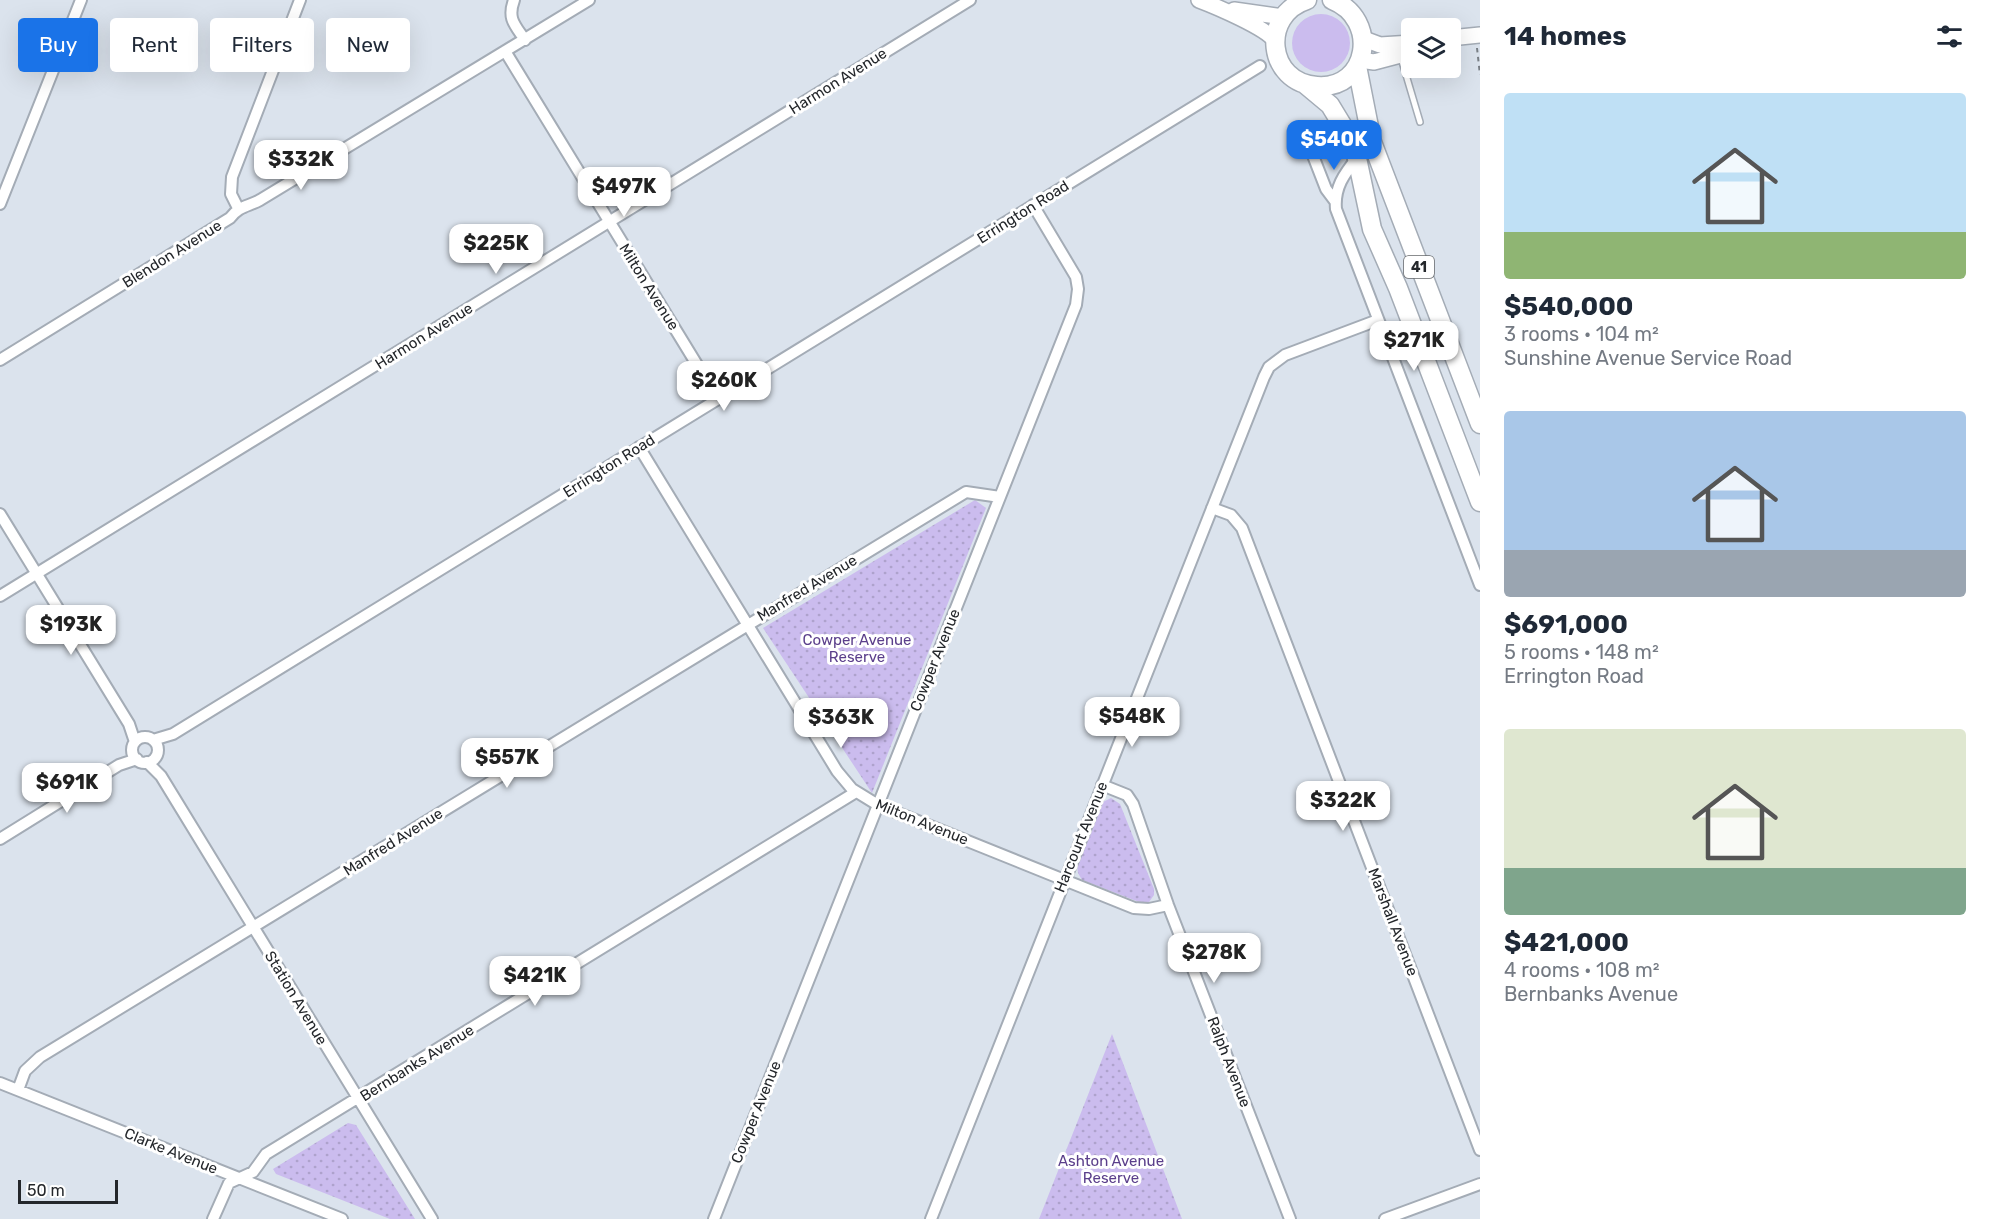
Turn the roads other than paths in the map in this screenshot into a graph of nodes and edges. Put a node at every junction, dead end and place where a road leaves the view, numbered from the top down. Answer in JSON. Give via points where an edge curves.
{"nodes":[{"id":1,"x":81,"y":0,"type":"edge"},
{"id":2,"x":300,"y":0,"type":"edge"},
{"id":3,"x":514,"y":0,"type":"edge"},
{"id":4,"x":589,"y":0,"type":"edge"},
{"id":5,"x":970,"y":0,"type":"edge"},
{"id":6,"x":1199,"y":0,"type":"edge"},
{"id":7,"x":1307,"y":0,"type":"edge"},
{"id":8,"x":1336,"y":1,"type":"edge"},
{"id":9,"x":1219,"y":8,"type":"junction"},
{"id":10,"x":1283,"y":10,"type":"edge"},
{"id":11,"x":1364,"y":39,"type":"junction"},
{"id":12,"x":1461,"y":39,"type":"edge"},
{"id":13,"x":525,"y":40,"type":"junction"},
{"id":14,"x":1275,"y":40,"type":"junction"},
{"id":15,"x":1479,"y":40,"type":"edge"},
{"id":16,"x":1461,"y":43,"type":"edge"},
{"id":17,"x":1401,"y":44,"type":"edge"},
{"id":18,"x":505,"y":51,"type":"junction"},
{"id":19,"x":1401,"y":55,"type":"edge"},
{"id":20,"x":1358,"y":63,"type":"junction"},
{"id":21,"x":1260,"y":66,"type":"dead end"},
{"id":22,"x":1411,"y":78,"type":"edge"},
{"id":23,"x":1306,"y":85,"type":"junction"},
{"id":24,"x":1420,"y":122,"type":"dead end"},
{"id":25,"x":1312,"y":153,"type":"dead end"},
{"id":26,"x":1357,"y":158,"type":"junction"},
{"id":27,"x":1335,"y":201,"type":"junction"},
{"id":28,"x":0,"y":204,"type":"edge"},
{"id":29,"x":1033,"y":206,"type":"junction"},
{"id":30,"x":238,"y":208,"type":"junction"},
{"id":31,"x":610,"y":222,"type":"junction"},
{"id":32,"x":1378,"y":320,"type":"junction"},
{"id":33,"x":0,"y":360,"type":"edge"},
{"id":34,"x":718,"y":399,"type":"junction"},
{"id":35,"x":1480,"y":424,"type":"edge"},
{"id":36,"x":639,"y":447,"type":"junction"},
{"id":37,"x":999,"y":497,"type":"junction"},
{"id":38,"x":1480,"y":502,"type":"edge"},
{"id":39,"x":1212,"y":508,"type":"junction"},
{"id":40,"x":0,"y":514,"type":"edge"},
{"id":41,"x":37,"y":574,"type":"junction"},
{"id":42,"x":1480,"y":585,"type":"edge"},
{"id":43,"x":0,"y":596,"type":"edge"},
{"id":44,"x":747,"y":625,"type":"junction"},
{"id":45,"x":145,"y":750,"type":"junction"},
{"id":46,"x":1102,"y":785,"type":"junction"},
{"id":47,"x":856,"y":792,"type":"junction"},
{"id":48,"x":878,"y":805,"type":"junction"},
{"id":49,"x":0,"y":839,"type":"edge"},
{"id":50,"x":1065,"y":879,"type":"junction"},
{"id":51,"x":1168,"y":904,"type":"junction"},
{"id":52,"x":253,"y":927,"type":"junction"},
{"id":53,"x":0,"y":1083,"type":"edge"},
{"id":54,"x":18,"y":1090,"type":"junction"},
{"id":55,"x":358,"y":1100,"type":"junction"},
{"id":56,"x":1480,"y":1150,"type":"edge"},
{"id":57,"x":237,"y":1178,"type":"junction"},
{"id":58,"x":1480,"y":1184,"type":"edge"},
{"id":59,"x":213,"y":1219,"type":"edge"},
{"id":60,"x":342,"y":1219,"type":"edge"},
{"id":61,"x":432,"y":1219,"type":"edge"},
{"id":62,"x":714,"y":1219,"type":"edge"},
{"id":63,"x":931,"y":1219,"type":"edge"},
{"id":64,"x":1290,"y":1219,"type":"edge"},
{"id":65,"x":1385,"y":1219,"type":"edge"}],
"edges":[{"from":1,"to":28,"type":"street"},
{"from":2,"to":30,"type":"street","via":[[232,177],[231,194]]},
{"from":3,"to":13,"type":"street","via":[[510,15]]},
{"from":4,"to":13,"type":"street","name":"Blendon Avenue"},
{"from":5,"to":31,"type":"street","name":"Harmon Avenue"},
{"from":6,"to":9,"type":"street"},
{"from":7,"to":10,"type":"main road"},
{"from":8,"to":11,"type":"main road","via":[[1359,22]]},
{"from":9,"to":10,"type":"street"},
{"from":9,"to":14,"type":"street"},
{"from":10,"to":14,"type":"main road"},
{"from":11,"to":17,"type":"street","via":[[1380,45]]},
{"from":11,"to":20,"type":"main road","number":"41"},
{"from":12,"to":15,"type":"street"},
{"from":13,"to":18,"type":"street","name":"Blendon Avenue"},
{"from":14,"to":23,"type":"main road","number":"41","via":[[1281,64]]},
{"from":15,"to":16,"type":"street"},
{"from":18,"to":30,"type":"street","name":"Blendon Avenue","via":[[260,200]]},
{"from":18,"to":31,"type":"street","name":"Milton Avenue"},
{"from":19,"to":20,"type":"street"},
{"from":20,"to":23,"type":"main road","via":[[1340,81]]},
{"from":20,"to":35,"type":"main road","number":"41","via":[[1372,142]]},
{"from":21,"to":29,"type":"street","name":"Errington Road"},
{"from":22,"to":24,"type":"lane"},
{"from":23,"to":26,"type":"main road","number":"41","via":[[1336,113]]},
{"from":25,"to":27,"type":"street"},
{"from":26,"to":27,"type":"street","via":[[1340,181]]},
{"from":26,"to":38,"type":"main road","number":"41","via":[[1372,229]]},
{"from":27,"to":32,"type":"street"},
{"from":29,"to":34,"type":"street","name":"Errington Road"},
{"from":29,"to":37,"type":"street","name":"Cowper Avenue","via":[[1068,263],[1078,289],[1076,305]]},
{"from":30,"to":33,"type":"street","name":"Blendon Avenue","via":[[230,219]]},
{"from":31,"to":34,"type":"street","name":"Milton Avenue"},
{"from":31,"to":41,"type":"street","name":"Harmon Avenue"},
{"from":32,"to":39,"type":"street","name":"Harcourt Avenue","via":[[1286,355],[1269,367]]},
{"from":32,"to":42,"type":"street"},
{"from":34,"to":36,"type":"street","name":"Errington Road"},
{"from":36,"to":44,"type":"street","name":"Milton Avenue"},
{"from":36,"to":45,"type":"street","name":"Errington Road"},
{"from":37,"to":44,"type":"street","name":"Manfred Avenue","via":[[966,492]]},
{"from":37,"to":48,"type":"street","name":"Cowper Avenue"},
{"from":39,"to":46,"type":"street","name":"Harcourt Avenue"},
{"from":39,"to":56,"type":"street","name":"Marshall Avenue","via":[[1231,514],[1242,528]]},
{"from":40,"to":41,"type":"street","name":"Station Avenue"},
{"from":41,"to":43,"type":"street","name":"Harmon Avenue"},
{"from":41,"to":45,"type":"street","name":"Station Avenue"},
{"from":44,"to":47,"type":"street","name":"Milton Avenue","via":[[837,771]]},
{"from":44,"to":52,"type":"street","name":"Manfred Avenue"},
{"from":45,"to":49,"type":"street","name":"Errington Road"},
{"from":45,"to":52,"type":"street","name":"Station Avenue"},
{"from":46,"to":50,"type":"street","name":"Harcourt Avenue"},
{"from":46,"to":51,"type":"street","name":"Ralph Avenue","via":[[1127,795],[1133,804]]},
{"from":47,"to":48,"type":"street","name":"Milton Avenue"},
{"from":47,"to":55,"type":"street","name":"Bernbanks Avenue"},
{"from":48,"to":50,"type":"street","name":"Milton Avenue"},
{"from":48,"to":62,"type":"street","name":"Cowper Avenue"},
{"from":50,"to":51,"type":"street","name":"Milton Avenue","via":[[1134,908]]},
{"from":50,"to":63,"type":"street","name":"Harcourt Avenue"},
{"from":51,"to":64,"type":"street","name":"Ralph Avenue"},
{"from":52,"to":54,"type":"street","name":"Manfred Avenue","via":[[40,1057],[25,1071]]},
{"from":52,"to":55,"type":"street","name":"Station Avenue"},
{"from":53,"to":54,"type":"street","name":"Clarke Avenue"},
{"from":54,"to":57,"type":"street","name":"Clarke Avenue"},
{"from":55,"to":57,"type":"street","name":"Bernbanks Avenue","via":[[266,1154],[249,1174]]},
{"from":55,"to":61,"type":"street","name":"Station Avenue"},
{"from":57,"to":59,"type":"street","name":"Bernbanks Avenue","via":[[226,1188]]},
{"from":57,"to":60,"type":"street","name":"Clarke Avenue"},
{"from":58,"to":65,"type":"street"}]}
